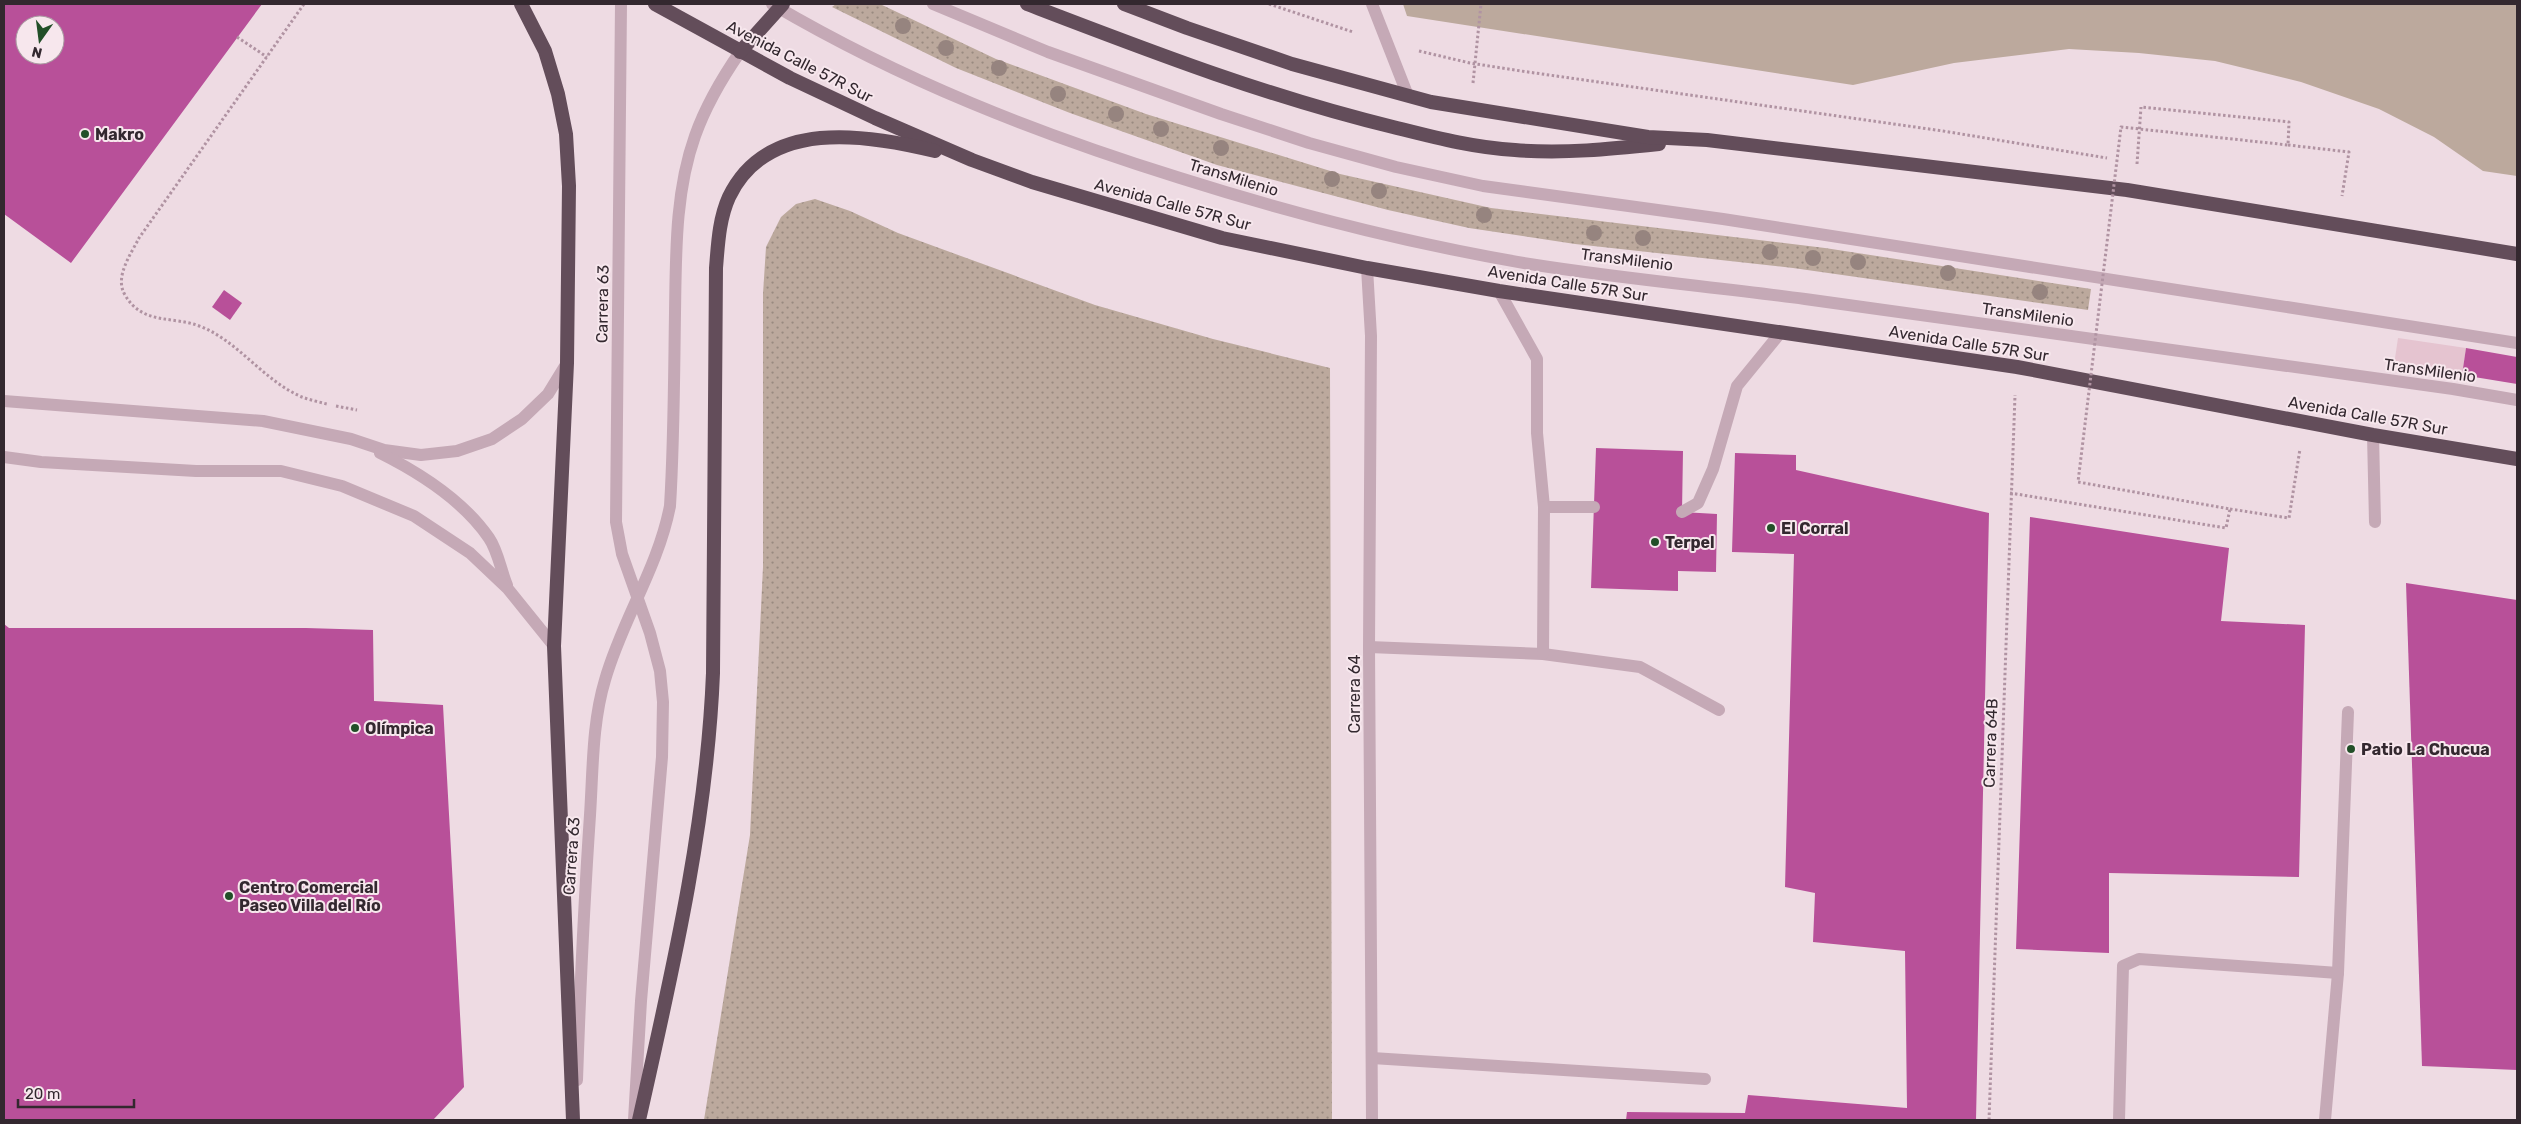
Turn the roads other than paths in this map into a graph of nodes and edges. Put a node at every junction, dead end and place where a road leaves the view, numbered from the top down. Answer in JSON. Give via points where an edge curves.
{"nodes":[{"id":1,"x":521,"y":4,"type":"edge"},
{"id":2,"x":621,"y":4,"type":"edge"},
{"id":3,"x":655,"y":4,"type":"edge"},
{"id":4,"x":933,"y":4,"type":"edge"},
{"id":5,"x":1027,"y":4,"type":"edge"},
{"id":6,"x":1124,"y":4,"type":"edge"},
{"id":7,"x":1372,"y":4,"type":"edge"},
{"id":8,"x":778,"y":5,"type":"edge"},
{"id":9,"x":740,"y":52,"type":"junction"},
{"id":10,"x":1408,"y":96,"type":"junction"},
{"id":11,"x":1707,"y":140,"type":"junction"},
{"id":12,"x":972,"y":160,"type":"junction"},
{"id":13,"x":2517,"y":254,"type":"edge"},
{"id":14,"x":1367,"y":268,"type":"junction"},
{"id":15,"x":1498,"y":291,"type":"junction"},
{"id":16,"x":1780,"y":332,"type":"junction"},
{"id":17,"x":2517,"y":342,"type":"edge"},
{"id":18,"x":567,"y":363,"type":"junction"},
{"id":19,"x":2517,"y":400,"type":"edge"},
{"id":20,"x":4,"y":401,"type":"edge"},
{"id":21,"x":2373,"y":435,"type":"junction"},
{"id":22,"x":351,"y":439,"type":"junction"},
{"id":23,"x":4,"y":457,"type":"edge"},
{"id":24,"x":2517,"y":459,"type":"edge"},
{"id":25,"x":1544,"y":507,"type":"junction"},
{"id":26,"x":1594,"y":507,"type":"dead end"},
{"id":27,"x":1682,"y":512,"type":"dead end"},
{"id":28,"x":2376,"y":522,"type":"dead end"},
{"id":29,"x":508,"y":588,"type":"junction"},
{"id":30,"x":637,"y":602,"type":"junction"},
{"id":31,"x":554,"y":646,"type":"junction"},
{"id":32,"x":1370,"y":647,"type":"junction"},
{"id":33,"x":1543,"y":654,"type":"junction"},
{"id":34,"x":1720,"y":710,"type":"dead end"},
{"id":35,"x":2348,"y":712,"type":"dead end"},
{"id":36,"x":2338,"y":973,"type":"junction"},
{"id":37,"x":1372,"y":1058,"type":"junction"},
{"id":38,"x":1705,"y":1079,"type":"dead end"},
{"id":39,"x":575,"y":1120,"type":"edge"},
{"id":40,"x":634,"y":1120,"type":"edge"},
{"id":41,"x":639,"y":1120,"type":"edge"},
{"id":42,"x":1372,"y":1120,"type":"edge"},
{"id":43,"x":2119,"y":1120,"type":"edge"},
{"id":44,"x":2325,"y":1120,"type":"edge"}],
"edges":[{"from":1,"to":18,"type":"highway","via":[[545,51],[566,134],[569,186]]},
{"from":2,"to":30,"type":"street","name":"Carrera 63","via":[[615,489],[616,522],[622,554]]},
{"from":3,"to":9,"type":"highway","name":"Avenida Calle 57R Sur"},
{"from":4,"to":17,"type":"street","via":[[1048,52],[1221,114],[1309,143],[1415,172],[1482,186],[1723,219]]},
{"from":5,"to":11,"type":"highway","via":[[1239,82],[1362,120],[1451,142],[1516,150],[1576,151]]},
{"from":6,"to":10,"type":"highway","via":[[1292,64]]},
{"from":7,"to":10,"type":"street"},
{"from":8,"to":9,"type":"highway"},
{"from":8,"to":19,"type":"street","name":"TransMilenio","via":[[872,60],[975,106],[1089,150],[1294,212],[1380,234],[1540,265],[1715,286]]},
{"from":9,"to":12,"type":"highway","name":"Avenida Calle 57R Sur","via":[[874,118]]},
{"from":9,"to":30,"type":"street","name":"Carrera 63","via":[[709,103],[686,168],[679,210],[670,506],[664,536]]},
{"from":10,"to":11,"type":"highway","via":[[1648,137]]},
{"from":11,"to":13,"type":"highway","via":[[2133,191]]},
{"from":12,"to":14,"type":"highway","name":"Avenida Calle 57R Sur","via":[[1032,182],[1222,238]]},
{"from":12,"to":41,"type":"highway","via":[[896,142],[824,137],[790,144],[764,157],[744,174],[729,198],[719,230],[716,268],[710,733],[700,816],[676,957]]},
{"from":14,"to":15,"type":"highway","name":"Avenida Calle 57R Sur"},
{"from":14,"to":32,"type":"street","name":"Carrera 64","via":[[1371,336]]},
{"from":15,"to":16,"type":"highway","name":"Avenida Calle 57R Sur"},
{"from":15,"to":25,"type":"street","via":[[1537,359],[1537,433]]},
{"from":16,"to":21,"type":"highway","name":"Avenida Calle 57R Sur","via":[[2017,367]]},
{"from":16,"to":27,"type":"street","via":[[1737,386],[1713,469],[1698,503]]},
{"from":18,"to":22,"type":"street","via":[[548,394],[522,419],[492,439],[457,451],[421,455],[384,450]]},
{"from":18,"to":31,"type":"highway"},
{"from":20,"to":22,"type":"street","via":[[263,421]]},
{"from":21,"to":24,"type":"highway","name":"Avenida Calle 57R Sur"},
{"from":21,"to":28,"type":"street"},
{"from":22,"to":29,"type":"street","via":[[427,479],[461,506],[490,539]]},
{"from":23,"to":29,"type":"street","via":[[196,471],[280,471],[342,486],[414,516],[470,553]]},
{"from":25,"to":26,"type":"street"},
{"from":25,"to":33,"type":"street"},
{"from":29,"to":31,"type":"street"},
{"from":30,"to":39,"type":"street","name":"Carrera 63","via":[[605,680],[596,722],[582,936]]},
{"from":30,"to":40,"type":"street","name":"Carrera 63","via":[[653,642],[664,702],[640,1000]]},
{"from":31,"to":39,"type":"highway"},
{"from":32,"to":33,"type":"street"},
{"from":32,"to":37,"type":"street","name":"Carrera 64"},
{"from":33,"to":34,"type":"street","via":[[1640,667]]},
{"from":35,"to":36,"type":"street"},
{"from":36,"to":43,"type":"street","via":[[2139,959],[2123,966]]},
{"from":36,"to":44,"type":"street"},
{"from":37,"to":38,"type":"street"},
{"from":37,"to":42,"type":"street","name":"Carrera 64"}]}
